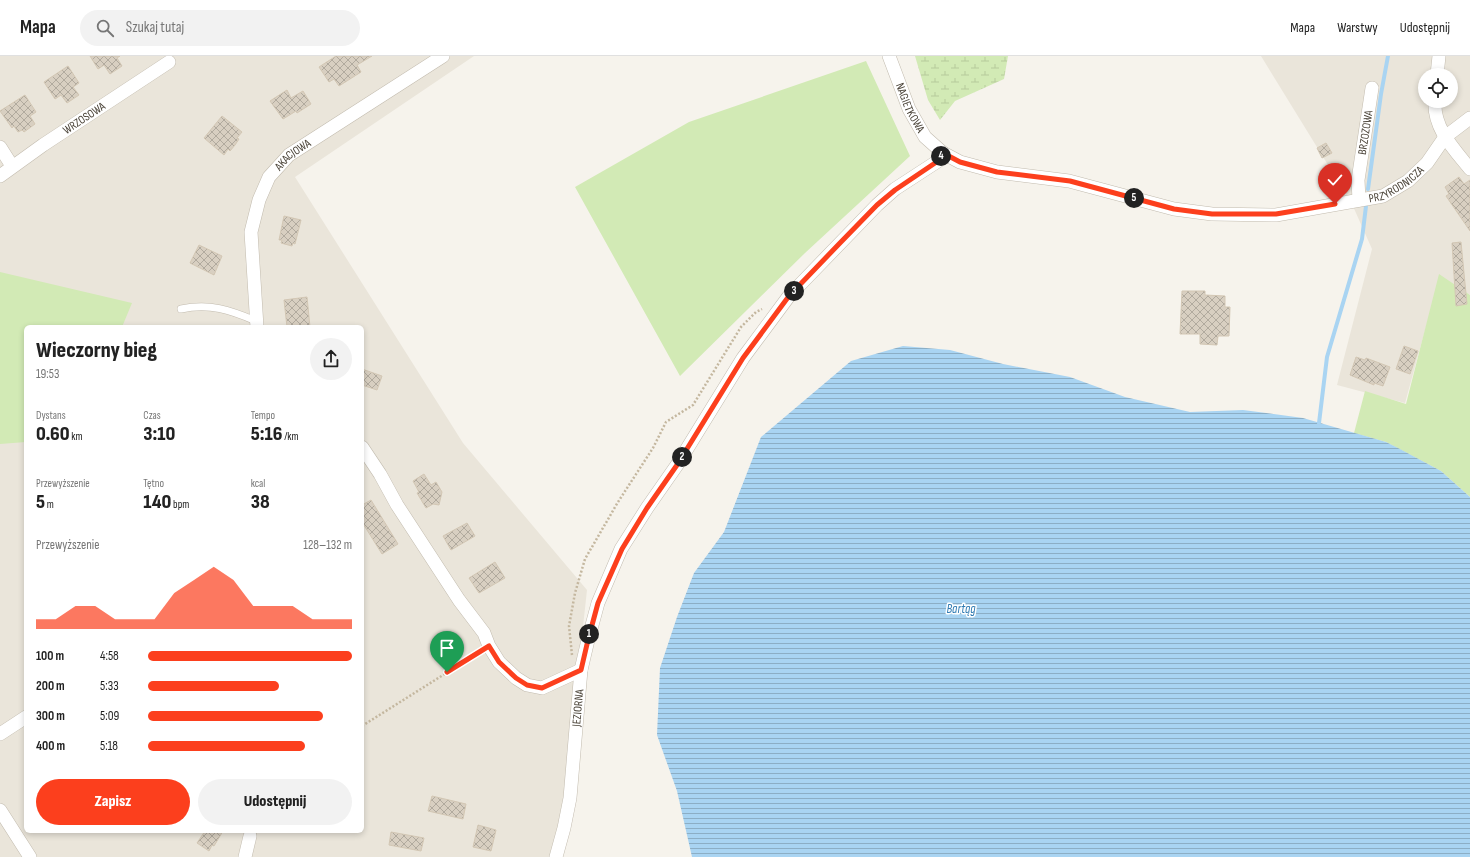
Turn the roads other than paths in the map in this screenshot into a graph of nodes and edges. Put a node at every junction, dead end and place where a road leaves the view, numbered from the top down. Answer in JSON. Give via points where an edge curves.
{"nodes":[{"id":1,"x":443,"y":56,"type":"edge"},
{"id":2,"x":889,"y":56,"type":"edge"},
{"id":3,"x":1439,"y":56,"type":"edge"},
{"id":4,"x":169,"y":62,"type":"dead end"},
{"id":5,"x":1438,"y":68,"type":"edge"},
{"id":6,"x":1372,"y":88,"type":"dead end"},
{"id":7,"x":1434,"y":108,"type":"edge"},
{"id":8,"x":1470,"y":118,"type":"edge"},
{"id":9,"x":1446,"y":137,"type":"junction"},
{"id":10,"x":0,"y":147,"type":"edge"},
{"id":11,"x":943,"y":153,"type":"junction"},
{"id":12,"x":12,"y":166,"type":"junction"},
{"id":13,"x":1470,"y":169,"type":"edge"},
{"id":14,"x":0,"y":176,"type":"edge"},
{"id":15,"x":1359,"y":200,"type":"junction"},
{"id":16,"x":181,"y":309,"type":"dead end"},
{"id":17,"x":256,"y":324,"type":"edge"},
{"id":18,"x":364,"y":450,"type":"edge"},
{"id":19,"x":581,"y":670,"type":"junction"},
{"id":20,"x":24,"y":718,"type":"edge"},
{"id":21,"x":0,"y":734,"type":"edge"},
{"id":22,"x":0,"y":810,"type":"edge"},
{"id":23,"x":250,"y":836,"type":"dead end"},
{"id":24,"x":30,"y":857,"type":"edge"},
{"id":25,"x":245,"y":857,"type":"edge"},
{"id":26,"x":556,"y":857,"type":"edge"}],
"edges":[{"from":1,"to":17,"type":"street","name":"AKACJOWA","via":[[289,155],[270,177],[259,200],[251,232]]},
{"from":2,"to":11,"type":"street","name":"NAGIETKOWA","via":[[909,109],[925,137]]},
{"from":3,"to":5,"type":"street"},
{"from":4,"to":12,"type":"street","name":"WRZOSOWA"},
{"from":6,"to":15,"type":"street","name":"BRZOZOWA","via":[[1358,180]]},
{"from":7,"to":9,"type":"street","via":[[1440,129]]},
{"from":8,"to":9,"type":"street","name":"PRZYRODNICZA"},
{"from":9,"to":13,"type":"street"},
{"from":9,"to":15,"type":"street","name":"PRZYRODNICZA","via":[[1427,163],[1408,181],[1383,196]]},
{"from":10,"to":12,"type":"street"},
{"from":11,"to":15,"type":"street","name":"PRZYRODNICZA","via":[[960,162],[997,172],[1070,181],[1174,209],[1212,214],[1276,214]]},
{"from":11,"to":19,"type":"street","via":[[938,161],[877,205],[789,296],[743,358],[622,549],[598,603]]},
{"from":12,"to":14,"type":"street","name":"WRZOSOWA"},
{"from":16,"to":17,"type":"lane","name":"AKACJOWA","via":[[209,306],[230,311]]},
{"from":18,"to":19,"type":"street","name":"JEZIORNA","via":[[459,600],[484,633],[499,662],[527,685],[542,688]]},
{"from":19,"to":26,"type":"street","name":"JEZIORNA","via":[[570,798]]},
{"from":20,"to":21,"type":"street"},
{"from":22,"to":24,"type":"street"},
{"from":23,"to":25,"type":"street"}]}
